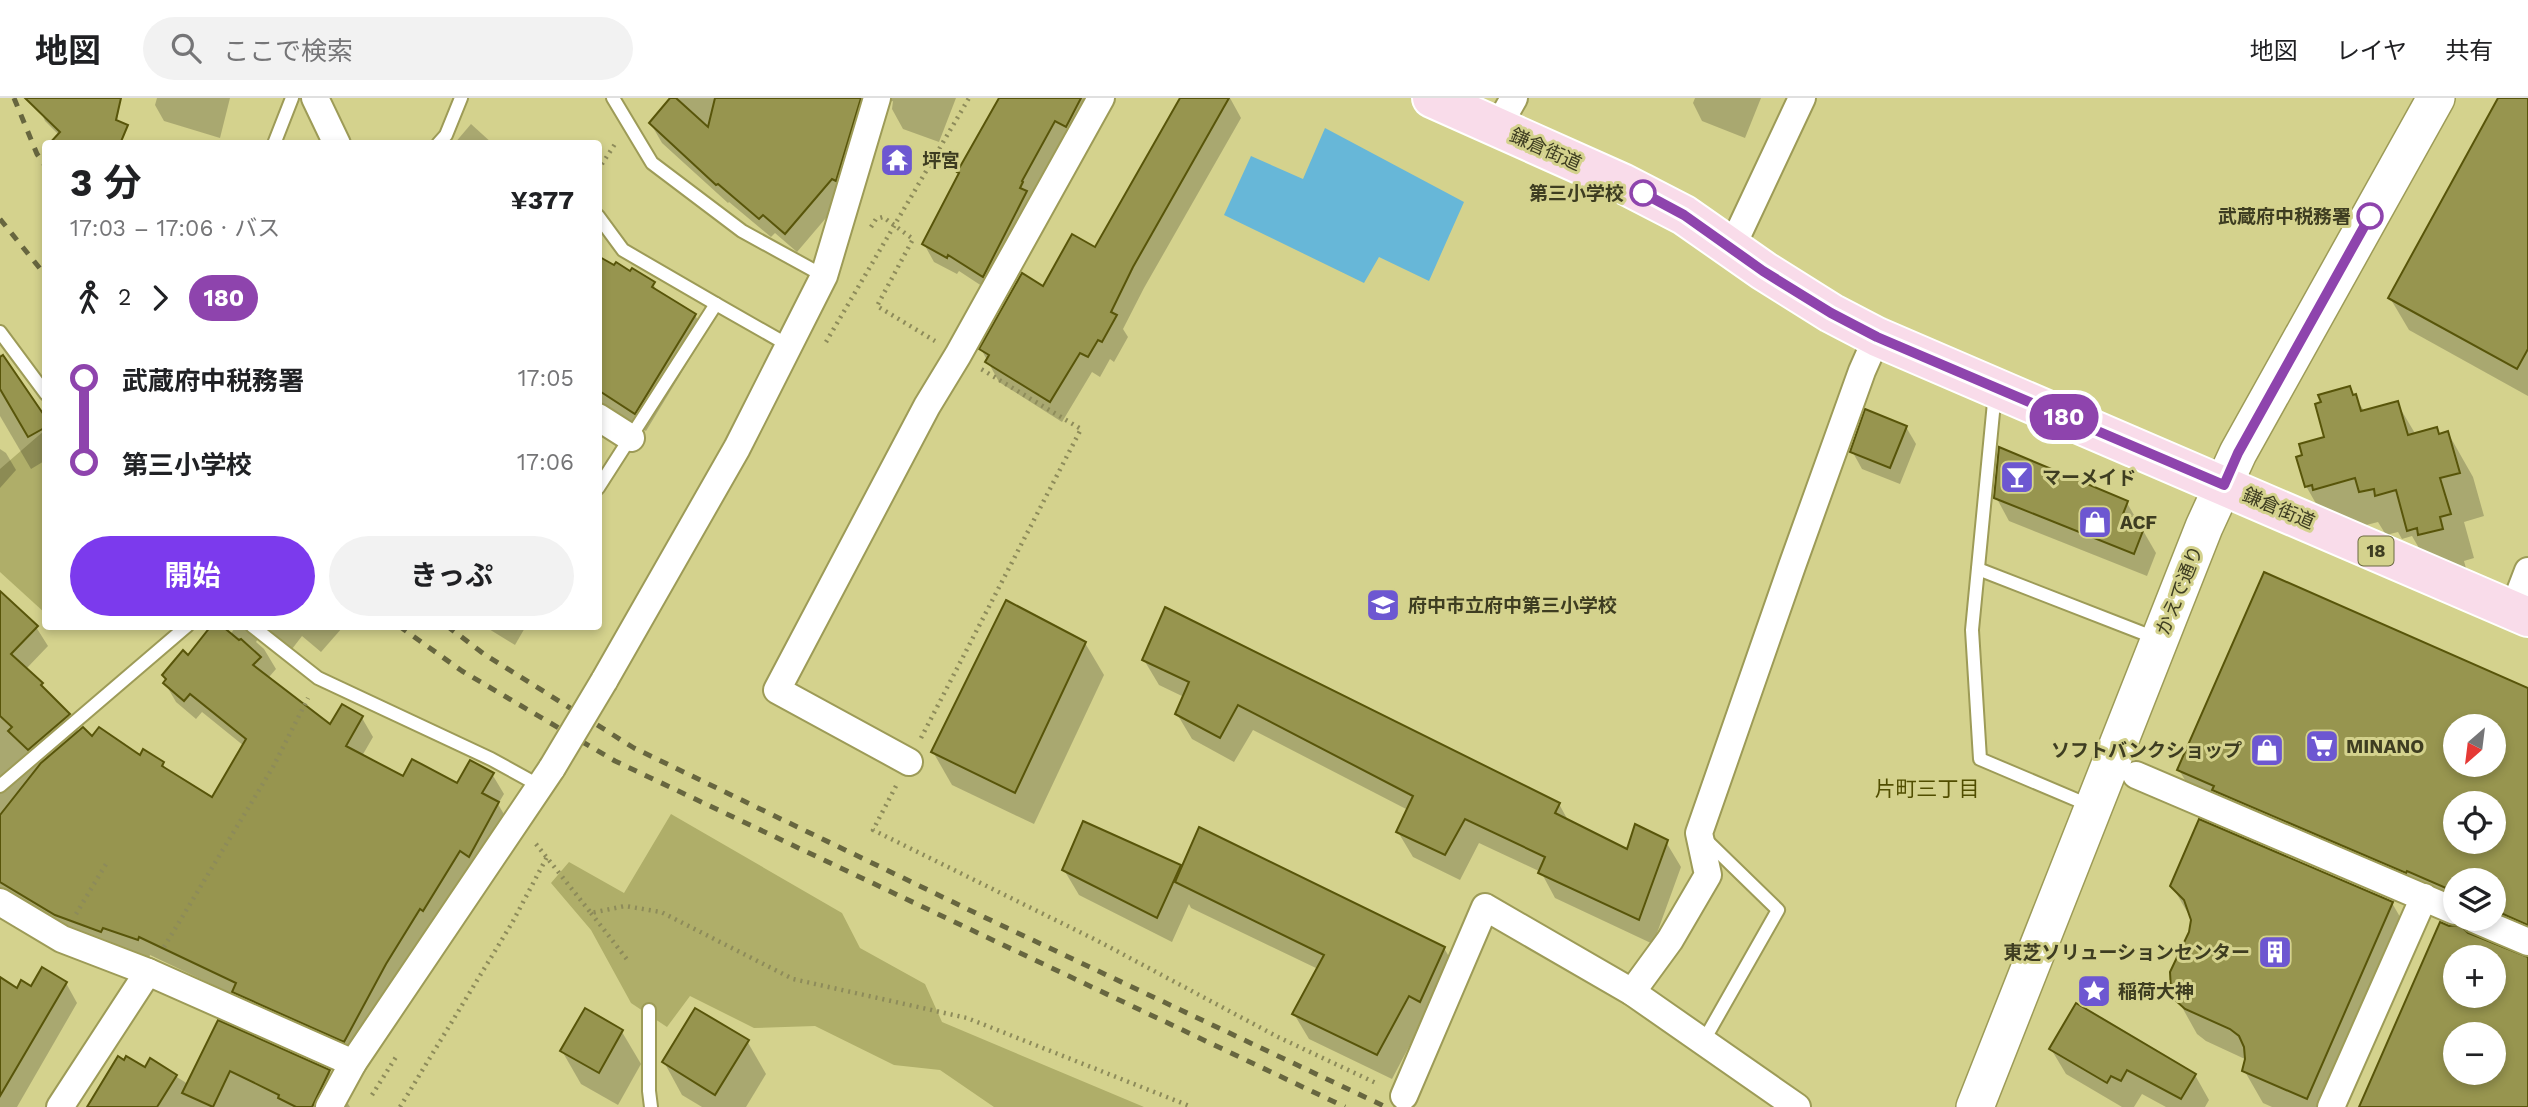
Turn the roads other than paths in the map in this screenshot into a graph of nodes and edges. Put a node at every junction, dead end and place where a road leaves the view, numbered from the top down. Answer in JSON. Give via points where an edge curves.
{"nodes":[{"id":1,"x":292,"y":98,"type":"edge"},
{"id":2,"x":315,"y":98,"type":"edge"},
{"id":3,"x":461,"y":98,"type":"edge"},
{"id":4,"x":613,"y":98,"type":"edge"},
{"id":5,"x":877,"y":98,"type":"edge"},
{"id":6,"x":1101,"y":98,"type":"edge"},
{"id":7,"x":1432,"y":98,"type":"edge"},
{"id":8,"x":1802,"y":98,"type":"edge"},
{"id":9,"x":2436,"y":98,"type":"edge"},
{"id":10,"x":1506,"y":113,"type":"edge"},
{"id":11,"x":276,"y":140,"type":"edge"},
{"id":12,"x":335,"y":140,"type":"edge"},
{"id":13,"x":442,"y":140,"type":"edge"},
{"id":14,"x":602,"y":222,"type":"edge"},
{"id":15,"x":1731,"y":249,"type":"junction"},
{"id":16,"x":824,"y":276,"type":"junction"},
{"id":17,"x":716,"y":304,"type":"junction"},
{"id":18,"x":0,"y":332,"type":"edge"},
{"id":19,"x":1877,"y":337,"type":"junction"},
{"id":20,"x":788,"y":345,"type":"junction"},
{"id":21,"x":1996,"y":388,"type":"junction"},
{"id":22,"x":42,"y":389,"type":"edge"},
{"id":23,"x":602,"y":420,"type":"edge"},
{"id":24,"x":631,"y":438,"type":"junction"},
{"id":25,"x":602,"y":482,"type":"edge"},
{"id":26,"x":2224,"y":485,"type":"junction"},
{"id":27,"x":1979,"y":569,"type":"junction"},
{"id":28,"x":2528,"y":572,"type":"edge"},
{"id":29,"x":2520,"y":614,"type":"edge"},
{"id":30,"x":182,"y":630,"type":"edge"},
{"id":31,"x":257,"y":630,"type":"edge"},
{"id":32,"x":2159,"y":639,"type":"junction"},
{"id":33,"x":909,"y":762,"type":"road end"},
{"id":34,"x":2136,"y":775,"type":"dead end"},
{"id":35,"x":546,"y":777,"type":"junction"},
{"id":36,"x":0,"y":786,"type":"edge"},
{"id":37,"x":2093,"y":807,"type":"junction"},
{"id":38,"x":1699,"y":833,"type":"junction"},
{"id":39,"x":2424,"y":897,"type":"junction"},
{"id":40,"x":0,"y":902,"type":"edge"},
{"id":41,"x":2443,"y":906,"type":"edge"},
{"id":42,"x":2502,"y":931,"type":"edge"},
{"id":43,"x":2528,"y":942,"type":"edge"},
{"id":44,"x":148,"y":972,"type":"junction"},
{"id":45,"x":1632,"y":992,"type":"junction"},
{"id":46,"x":649,"y":1010,"type":"dead end"},
{"id":47,"x":1703,"y":1042,"type":"junction"},
{"id":48,"x":354,"y":1063,"type":"junction"},
{"id":49,"x":1404,"y":1096,"type":"road end"},
{"id":50,"x":60,"y":1107,"type":"edge"},
{"id":51,"x":328,"y":1107,"type":"edge"},
{"id":52,"x":651,"y":1107,"type":"edge"},
{"id":53,"x":1797,"y":1107,"type":"edge"},
{"id":54,"x":1975,"y":1107,"type":"edge"},
{"id":55,"x":2331,"y":1107,"type":"edge"}],
"edges":[{"from":1,"to":11,"type":"lane"},
{"from":2,"to":12,"type":"street"},
{"from":3,"to":13,"type":"lane"},
{"from":4,"to":16,"type":"lane","via":[[652,163],[742,231]]},
{"from":5,"to":16,"type":"street"},
{"from":6,"to":33,"type":"street","via":[[927,407],[777,690]]},
{"from":7,"to":10,"type":"main road","name":"鎌倉街道","number":"18"},
{"from":8,"to":15,"type":"street"},
{"from":9,"to":26,"type":"street","name":"かえで通り"},
{"from":10,"to":15,"type":"main road","name":"鎌倉街道","number":"18","via":[[1684,215]]},
{"from":14,"to":17,"type":"lane","via":[[622,250]]},
{"from":15,"to":19,"type":"main road","name":"鎌倉街道","number":"18"},
{"from":16,"to":20,"type":"street"},
{"from":17,"to":20,"type":"lane"},
{"from":17,"to":24,"type":"lane"},
{"from":18,"to":22,"type":"lane"},
{"from":19,"to":21,"type":"main road","name":"鎌倉街道","number":"18"},
{"from":19,"to":38,"type":"street"},
{"from":20,"to":35,"type":"street","bridge":true,"via":[[737,448]]},
{"from":21,"to":26,"type":"main road","name":"鎌倉街道","number":"18"},
{"from":21,"to":27,"type":"lane"},
{"from":23,"to":24,"type":"street"},
{"from":24,"to":25,"type":"lane"},
{"from":26,"to":29,"type":"main road","name":"鎌倉街道","number":"18"},
{"from":26,"to":32,"type":"street","name":"かえで通り"},
{"from":27,"to":32,"type":"lane"},
{"from":27,"to":37,"type":"lane","via":[[1972,630],[1980,760]]},
{"from":28,"to":29,"type":"street"},
{"from":30,"to":36,"type":"lane"},
{"from":31,"to":35,"type":"lane","via":[[318,678],[491,758]]},
{"from":32,"to":37,"type":"street","name":"かえで通り"},
{"from":34,"to":39,"type":"street"},
{"from":35,"to":48,"type":"street"},
{"from":37,"to":54,"type":"street","name":"かえで通り"},
{"from":38,"to":45,"type":"street","via":[[1708,875],[1670,940]]},
{"from":38,"to":47,"type":"lane","via":[[1778,910]]},
{"from":39,"to":41,"type":"street"},
{"from":39,"to":55,"type":"street"},
{"from":40,"to":44,"type":"street","via":[[62,939]]},
{"from":42,"to":43,"type":"street"},
{"from":44,"to":48,"type":"street"},
{"from":44,"to":50,"type":"street"},
{"from":45,"to":47,"type":"street"},
{"from":45,"to":49,"type":"street","via":[[1485,907]]},
{"from":46,"to":52,"type":"lane"},
{"from":47,"to":53,"type":"street"},
{"from":48,"to":51,"type":"street"}]}
